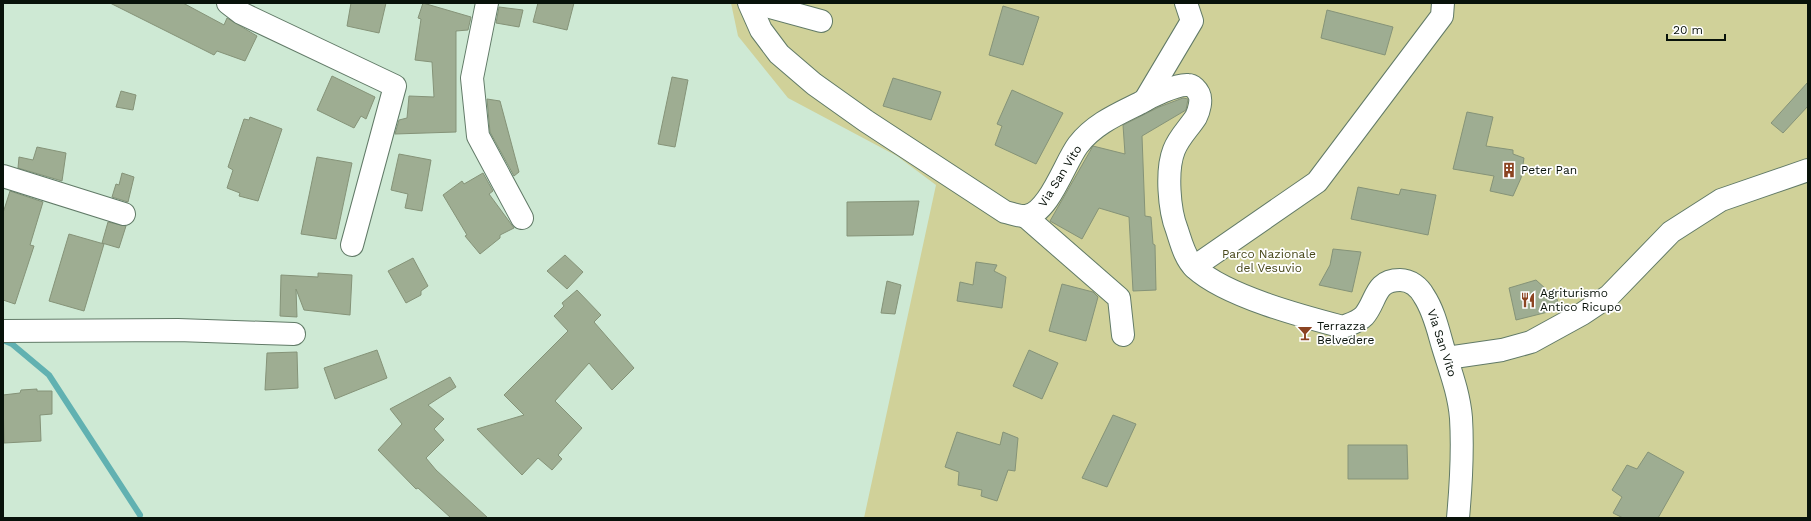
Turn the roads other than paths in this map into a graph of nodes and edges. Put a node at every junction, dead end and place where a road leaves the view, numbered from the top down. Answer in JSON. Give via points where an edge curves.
{"nodes":[{"id":1,"x":228,"y":3,"type":"edge"},
{"id":2,"x":488,"y":3,"type":"edge"},
{"id":3,"x":749,"y":3,"type":"edge"},
{"id":4,"x":755,"y":3,"type":"edge"},
{"id":5,"x":1186,"y":3,"type":"edge"},
{"id":6,"x":1443,"y":3,"type":"edge"},
{"id":7,"x":821,"y":21,"type":"dead end"},
{"id":8,"x":1145,"y":100,"type":"junction"},
{"id":9,"x":1808,"y":170,"type":"edge"},
{"id":10,"x":3,"y":176,"type":"edge"},
{"id":11,"x":124,"y":214,"type":"dead end"},
{"id":12,"x":1025,"y":216,"type":"junction"},
{"id":13,"x":522,"y":218,"type":"dead end"},
{"id":14,"x":352,"y":245,"type":"dead end"},
{"id":15,"x":1194,"y":267,"type":"junction"},
{"id":16,"x":5,"y":331,"type":"edge"},
{"id":17,"x":294,"y":334,"type":"dead end"},
{"id":18,"x":1123,"y":335,"type":"dead end"},
{"id":19,"x":1447,"y":358,"type":"junction"},
{"id":20,"x":1458,"y":518,"type":"edge"}],
"edges":[{"from":1,"to":14,"type":"street","via":[[241,13],[395,86]]},
{"from":2,"to":13,"type":"street","via":[[472,78],[478,136]]},
{"from":3,"to":12,"type":"street","name":"Via San Vito","via":[[762,30],[779,54],[814,84],[1005,212]]},
{"from":4,"to":7,"type":"street"},
{"from":5,"to":8,"type":"street","via":[[1192,21]]},
{"from":6,"to":15,"type":"street","via":[[1442,16],[1317,182]]},
{"from":8,"to":12,"type":"street","name":"Via San Vito","via":[[1094,128],[1078,145],[1038,211]]},
{"from":8,"to":15,"type":"street","name":"Via San Vito","via":[[1176,87],[1188,85],[1195,88],[1200,96],[1200,106],[1174,150],[1170,166],[1170,193],[1175,225]]},
{"from":9,"to":19,"type":"street","via":[[1721,200],[1671,232],[1609,296],[1531,342],[1502,350]]},
{"from":10,"to":11,"type":"street"},
{"from":12,"to":18,"type":"street","via":[[1120,298]]},
{"from":15,"to":19,"type":"street","name":"Via San Vito","via":[[1217,283],[1265,304],[1343,327],[1355,323],[1364,315],[1378,289],[1389,281],[1401,280],[1415,284],[1432,310]]},
{"from":16,"to":17,"type":"street","via":[[178,330]]},
{"from":19,"to":20,"type":"street","name":"Via San Vito","via":[[1461,417]]}]}
